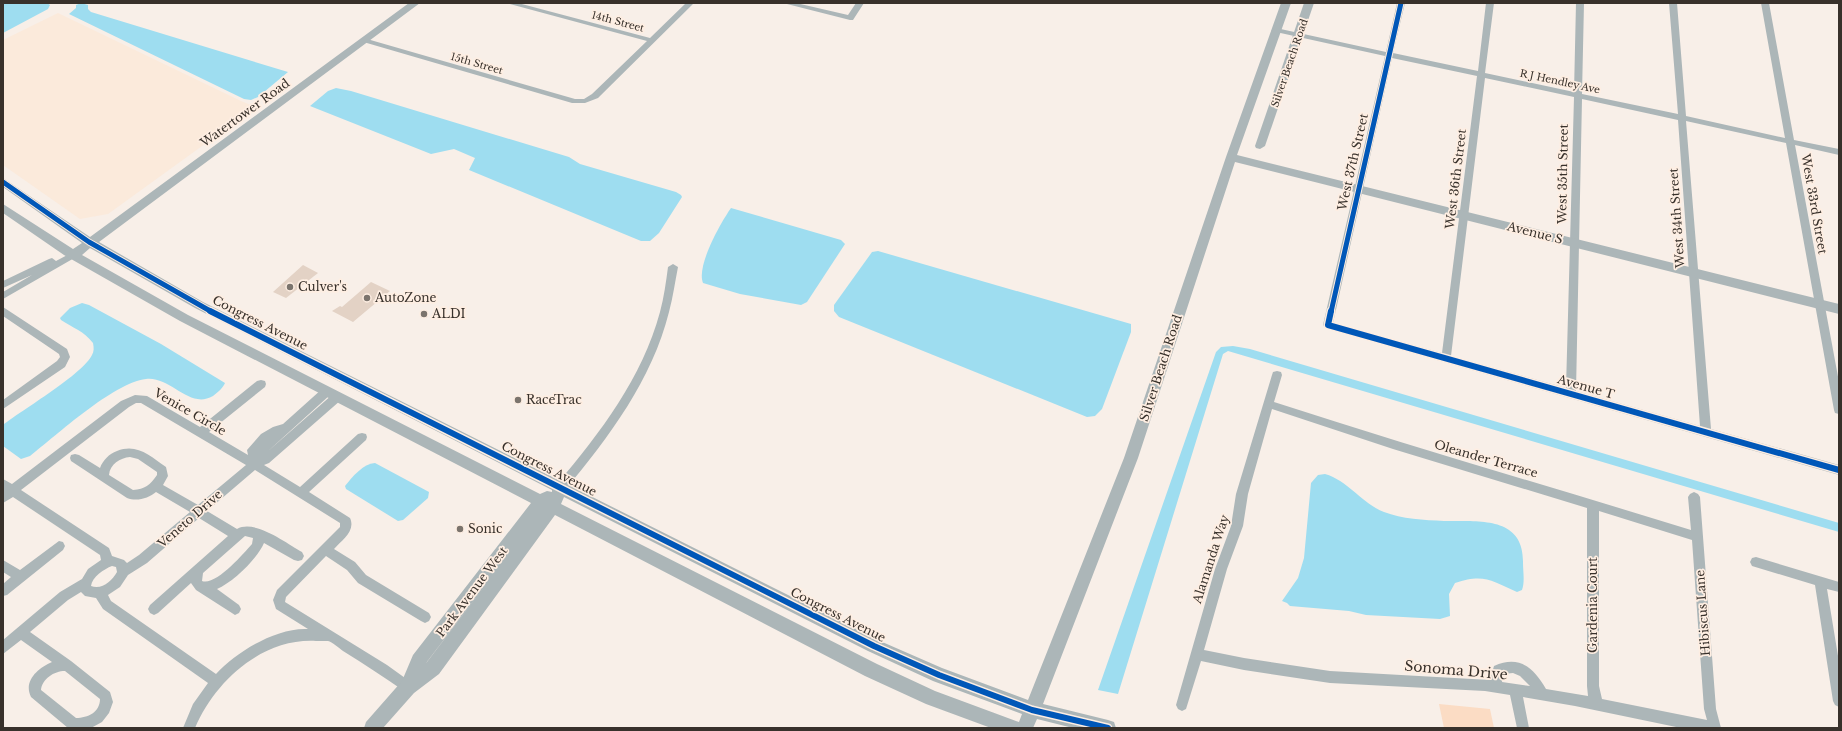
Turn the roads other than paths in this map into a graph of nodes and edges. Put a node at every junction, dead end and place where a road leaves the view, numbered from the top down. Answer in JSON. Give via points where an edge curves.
{"nodes":[{"id":1,"x":415,"y":3,"type":"edge"},
{"id":2,"x":510,"y":3,"type":"edge"},
{"id":3,"x":690,"y":3,"type":"edge"},
{"id":4,"x":788,"y":3,"type":"edge"},
{"id":5,"x":860,"y":3,"type":"edge"},
{"id":6,"x":1286,"y":3,"type":"edge"},
{"id":7,"x":1309,"y":3,"type":"edge"},
{"id":8,"x":1400,"y":3,"type":"edge"},
{"id":9,"x":1490,"y":3,"type":"edge"},
{"id":10,"x":1580,"y":3,"type":"edge"},
{"id":11,"x":1673,"y":3,"type":"edge"},
{"id":12,"x":1765,"y":3,"type":"edge"},
{"id":13,"x":1276,"y":30,"type":"junction"},
{"id":14,"x":1299,"y":35,"type":"junction"},
{"id":15,"x":651,"y":40,"type":"junction"},
{"id":16,"x":364,"y":41,"type":"junction"},
{"id":17,"x":1389,"y":55,"type":"junction"},
{"id":18,"x":1481,"y":75,"type":"junction"},
{"id":19,"x":1577,"y":95,"type":"junction"},
{"id":20,"x":1682,"y":118,"type":"junction"},
{"id":21,"x":1790,"y":142,"type":"junction"},
{"id":22,"x":1260,"y":146,"type":"dead end"},
{"id":23,"x":1839,"y":152,"type":"edge"},
{"id":24,"x":1231,"y":157,"type":"junction"},
{"id":25,"x":3,"y":182,"type":"edge"},
{"id":26,"x":1358,"y":189,"type":"junction"},
{"id":27,"x":3,"y":208,"type":"edge"},
{"id":28,"x":1464,"y":215,"type":"junction"},
{"id":29,"x":89,"y":242,"type":"junction"},
{"id":30,"x":1574,"y":242,"type":"junction"},
{"id":31,"x":70,"y":253,"type":"junction"},
{"id":32,"x":673,"y":267,"type":"dead end"},
{"id":33,"x":1694,"y":272,"type":"junction"},
{"id":34,"x":3,"y":285,"type":"edge"},
{"id":35,"x":3,"y":296,"type":"edge"},
{"id":36,"x":1820,"y":304,"type":"junction"},
{"id":37,"x":1839,"y":309,"type":"edge"},
{"id":38,"x":3,"y":311,"type":"edge"},
{"id":39,"x":1328,"y":325,"type":"joint"},
{"id":40,"x":1446,"y":358,"type":"junction"},
{"id":41,"x":1277,"y":375,"type":"dead end"},
{"id":42,"x":260,"y":384,"type":"dead end"},
{"id":43,"x":1571,"y":394,"type":"junction"},
{"id":44,"x":332,"y":395,"type":"junction"},
{"id":45,"x":1268,"y":404,"type":"junction"},
{"id":46,"x":3,"y":405,"type":"edge"},
{"id":47,"x":1839,"y":410,"type":"edge"},
{"id":48,"x":1706,"y":432,"type":"junction"},
{"id":49,"x":200,"y":433,"type":"junction"},
{"id":50,"x":362,"y":437,"type":"dead end"},
{"id":51,"x":75,"y":458,"type":"dead end"},
{"id":52,"x":254,"y":461,"type":"junction"},
{"id":53,"x":1839,"y":470,"type":"edge"},
{"id":54,"x":104,"y":477,"type":"junction"},
{"id":55,"x":3,"y":484,"type":"edge"},
{"id":56,"x":156,"y":486,"type":"junction"},
{"id":57,"x":561,"y":487,"type":"junction"},
{"id":58,"x":13,"y":490,"type":"junction"},
{"id":59,"x":300,"y":493,"type":"junction"},
{"id":60,"x":1694,"y":497,"type":"dead end"},
{"id":61,"x":3,"y":498,"type":"edge"},
{"id":62,"x":547,"y":504,"type":"junction"},
{"id":63,"x":1592,"y":505,"type":"junction"},
{"id":64,"x":199,"y":511,"type":"junction"},
{"id":65,"x":257,"y":532,"type":"junction"},
{"id":66,"x":237,"y":535,"type":"junction"},
{"id":67,"x":1697,"y":537,"type":"junction"},
{"id":68,"x":60,"y":546,"type":"dead end"},
{"id":69,"x":326,"y":550,"type":"junction"},
{"id":70,"x":298,"y":556,"type":"dead end"},
{"id":71,"x":107,"y":562,"type":"junction"},
{"id":72,"x":1756,"y":562,"type":"dead end"},
{"id":73,"x":3,"y":565,"type":"edge"},
{"id":74,"x":200,"y":569,"type":"junction"},
{"id":75,"x":124,"y":571,"type":"junction"},
{"id":76,"x":20,"y":578,"type":"junction"},
{"id":77,"x":1820,"y":581,"type":"junction"},
{"id":78,"x":85,"y":583,"type":"junction"},
{"id":79,"x":204,"y":587,"type":"junction"},
{"id":80,"x":1839,"y":587,"type":"edge"},
{"id":81,"x":3,"y":591,"type":"edge"},
{"id":82,"x":102,"y":592,"type":"junction"},
{"id":83,"x":154,"y":609,"type":"dead end"},
{"id":84,"x":235,"y":609,"type":"dead end"},
{"id":85,"x":297,"y":616,"type":"junction"},
{"id":86,"x":425,"y":617,"type":"dead end"},
{"id":87,"x":21,"y":633,"type":"junction"},
{"id":88,"x":291,"y":636,"type":"junction"},
{"id":89,"x":338,"y":640,"type":"junction"},
{"id":90,"x":3,"y":648,"type":"edge"},
{"id":91,"x":1196,"y":654,"type":"junction"},
{"id":92,"x":67,"y":665,"type":"junction"},
{"id":93,"x":217,"y":682,"type":"junction"},
{"id":94,"x":408,"y":687,"type":"junction"},
{"id":95,"x":1495,"y":687,"type":"junction"},
{"id":96,"x":1515,"y":690,"type":"junction"},
{"id":97,"x":1541,"y":694,"type":"junction"},
{"id":98,"x":1839,"y":701,"type":"edge"},
{"id":99,"x":1596,"y":704,"type":"junction"},
{"id":100,"x":1182,"y":705,"type":"dead end"},
{"id":101,"x":1032,"y":710,"type":"junction"},
{"id":102,"x":189,"y":728,"type":"edge"},
{"id":103,"x":372,"y":728,"type":"edge"},
{"id":104,"x":1014,"y":728,"type":"edge"},
{"id":105,"x":1026,"y":728,"type":"edge"},
{"id":106,"x":1108,"y":728,"type":"edge"},
{"id":107,"x":1523,"y":728,"type":"edge"},
{"id":108,"x":1714,"y":728,"type":"edge"}],
"edges":[{"from":1,"to":16,"type":"street","name":"Watertower Road"},
{"from":2,"to":15,"type":"street","name":"14th Street"},
{"from":3,"to":15,"type":"street"},
{"from":4,"to":5,"type":"street","via":[[850,18]]},
{"from":6,"to":13,"type":"street","name":"Silver Beach Road"},
{"from":7,"to":14,"type":"street","name":"Silver Beach Road"},
{"from":8,"to":17,"type":"street","name":"West 37th Street"},
{"from":9,"to":18,"type":"street","name":"West 36th Street"},
{"from":10,"to":19,"type":"street","name":"West 35th Street"},
{"from":11,"to":20,"type":"street","name":"West 34th Street"},
{"from":12,"to":21,"type":"street","name":"West 33rd Street"},
{"from":13,"to":14,"type":"street","name":"R J Hendley Ave"},
{"from":13,"to":24,"type":"street","name":"Silver Beach Road"},
{"from":14,"to":17,"type":"street","name":"R J Hendley Ave"},
{"from":14,"to":22,"type":"street","name":"Silver Beach Road"},
{"from":15,"to":16,"type":"street","name":"15th Street","via":[[594,96],[585,101],[575,101]]},
{"from":16,"to":29,"type":"street","name":"Watertower Road"},
{"from":17,"to":18,"type":"street","name":"R J Hendley Ave"},
{"from":17,"to":26,"type":"street","name":"West 37th Street"},
{"from":18,"to":19,"type":"street","name":"R J Hendley Ave"},
{"from":18,"to":28,"type":"street","name":"West 36th Street"},
{"from":19,"to":20,"type":"street","name":"R J Hendley Ave"},
{"from":19,"to":30,"type":"street","name":"West 35th Street"},
{"from":20,"to":21,"type":"street","name":"R J Hendley Ave"},
{"from":20,"to":33,"type":"street","name":"West 34th Street"},
{"from":21,"to":23,"type":"street","name":"R J Hendley Ave"},
{"from":21,"to":36,"type":"street","name":"West 33rd Street"},
{"from":24,"to":26,"type":"street","name":"Avenue S"},
{"from":24,"to":101,"type":"street","name":"Silver Beach Road","via":[[1131,458]]},
{"from":25,"to":29,"type":"street","name":"Congress Avenue"},
{"from":26,"to":28,"type":"street","name":"Avenue S"},
{"from":26,"to":39,"type":"street","name":"West 37th Street"},
{"from":27,"to":31,"type":"street"},
{"from":28,"to":30,"type":"street","name":"Avenue S"},
{"from":28,"to":40,"type":"street","name":"West 36th Street"},
{"from":29,"to":31,"type":"street","name":"Watertower Road"},
{"from":29,"to":57,"type":"street","name":"Congress Avenue","via":[[200,305]]},
{"from":30,"to":33,"type":"street","name":"Avenue S"},
{"from":30,"to":43,"type":"street","name":"West 35th Street"},
{"from":31,"to":34,"type":"street"},
{"from":31,"to":35,"type":"street"},
{"from":31,"to":44,"type":"street","via":[[184,318]]},
{"from":32,"to":57,"type":"street","name":"Park Avenue West","via":[[664,317],[639,380],[612,423]]},
{"from":33,"to":36,"type":"street","name":"Avenue S"},
{"from":33,"to":48,"type":"street","name":"West 34th Street"},
{"from":36,"to":37,"type":"street","name":"Avenue S"},
{"from":36,"to":47,"type":"street","name":"West 33rd Street"},
{"from":38,"to":46,"type":"street","via":[[64,352],[65,357],[61,364]]},
{"from":39,"to":40,"type":"street","name":"Avenue T"},
{"from":40,"to":43,"type":"street","name":"Avenue T"},
{"from":41,"to":45,"type":"street","name":"Alamanda Way"},
{"from":42,"to":49,"type":"street"},
{"from":43,"to":48,"type":"street","name":"Avenue T"},
{"from":44,"to":52,"type":"street","name":"Veneto Drive","via":[[289,425]]},
{"from":44,"to":52,"type":"street","name":"Veneto Drive","via":[[265,460]]},
{"from":44,"to":62,"type":"street"},
{"from":45,"to":63,"type":"street","name":"Oleander Terrace"},
{"from":45,"to":91,"type":"street","name":"Alamanda Way","via":[[1242,494],[1236,531],[1220,568]]},
{"from":48,"to":53,"type":"street","name":"Avenue T"},
{"from":49,"to":52,"type":"street","name":"Venice Circle"},
{"from":49,"to":58,"type":"street","name":"Venice Circle","via":[[143,399],[136,399],[121,407]]},
{"from":50,"to":59,"type":"street"},
{"from":51,"to":54,"type":"street"},
{"from":52,"to":59,"type":"street","name":"Venice Circle"},
{"from":52,"to":64,"type":"street","name":"Veneto Drive"},
{"from":54,"to":56,"type":"street","via":[[131,495],[147,493]]},
{"from":54,"to":56,"type":"street","via":[[103,471],[112,459],[135,453],[162,470],[163,476]]},
{"from":55,"to":58,"type":"street"},
{"from":56,"to":64,"type":"street"},
{"from":57,"to":62,"type":"street","name":"Park Avenue West"},
{"from":57,"to":101,"type":"street","name":"Congress Avenue","via":[[874,646],[939,675]]},
{"from":58,"to":61,"type":"street","name":"Venice Circle"},
{"from":58,"to":71,"type":"street","via":[[105,552]]},
{"from":59,"to":69,"type":"street","name":"Venice Circle","via":[[346,522],[346,528]]},
{"from":60,"to":67,"type":"street","name":"Hibiscus Lane"},
{"from":62,"to":94,"type":"street","name":"Park Avenue West","via":[[433,668]]},
{"from":62,"to":104,"type":"street","via":[[871,670],[932,698]]},
{"from":63,"to":67,"type":"street","name":"Oleander Terrace"},
{"from":63,"to":99,"type":"street","name":"Gardenia Court","via":[[1593,686]]},
{"from":64,"to":66,"type":"street"},
{"from":64,"to":75,"type":"street","name":"Veneto Drive","via":[[143,559]]},
{"from":65,"to":66,"type":"street","via":[[244,531]]},
{"from":65,"to":70,"type":"street"},
{"from":65,"to":79,"type":"street","via":[[260,542],[256,548],[219,583]]},
{"from":66,"to":74,"type":"street"},
{"from":67,"to":108,"type":"street","name":"Hibiscus Lane","via":[[1710,709]]},
{"from":68,"to":76,"type":"street"},
{"from":69,"to":85,"type":"street","via":[[281,594],[280,605]]},
{"from":69,"to":86,"type":"street","via":[[351,566],[362,578]]},
{"from":71,"to":75,"type":"street","via":[[119,562]]},
{"from":71,"to":78,"type":"street","via":[[95,568]]},
{"from":72,"to":77,"type":"street"},
{"from":73,"to":76,"type":"street"},
{"from":74,"to":79,"type":"street","via":[[195,581]]},
{"from":74,"to":83,"type":"street"},
{"from":75,"to":82,"type":"street","via":[[114,586]]},
{"from":76,"to":81,"type":"street"},
{"from":77,"to":80,"type":"street"},
{"from":77,"to":98,"type":"street"},
{"from":78,"to":82,"type":"street","via":[[90,592]]},
{"from":78,"to":87,"type":"street","via":[[64,596]]},
{"from":79,"to":84,"type":"street"},
{"from":82,"to":93,"type":"street","via":[[102,599],[107,605]]},
{"from":85,"to":88,"type":"street","via":[[300,619],[299,626]]},
{"from":85,"to":89,"type":"street"},
{"from":87,"to":90,"type":"street"},
{"from":87,"to":92,"type":"street"},
{"from":88,"to":89,"type":"street","via":[[311,633]]},
{"from":88,"to":93,"type":"street","via":[[270,643],[250,654]]},
{"from":89,"to":94,"type":"street"},
{"from":91,"to":95,"type":"street","name":"Sonoma Drive","via":[[1330,677]]},
{"from":91,"to":100,"type":"street","name":"Alamanda Way"},
{"from":92,"to":92,"type":"street","via":[[106,696],[104,710],[98,717],[81,726],[74,725],[35,692],[34,686],[44,672],[60,664]]},
{"from":93,"to":102,"type":"street","via":[[204,699]]},
{"from":94,"to":103,"type":"street","name":"Park Avenue West"},
{"from":95,"to":96,"type":"street","name":"Sonoma Drive"},
{"from":95,"to":97,"type":"street","via":[[1498,670],[1508,666],[1520,669],[1532,678]]},
{"from":96,"to":97,"type":"street","name":"Sonoma Drive"},
{"from":96,"to":107,"type":"street"},
{"from":97,"to":99,"type":"street","name":"Sonoma Drive"},
{"from":99,"to":108,"type":"street","name":"Sonoma Drive"},
{"from":101,"to":105,"type":"street","name":"Silver Beach Road"},
{"from":101,"to":106,"type":"street","name":"Congress Avenue"}]}
